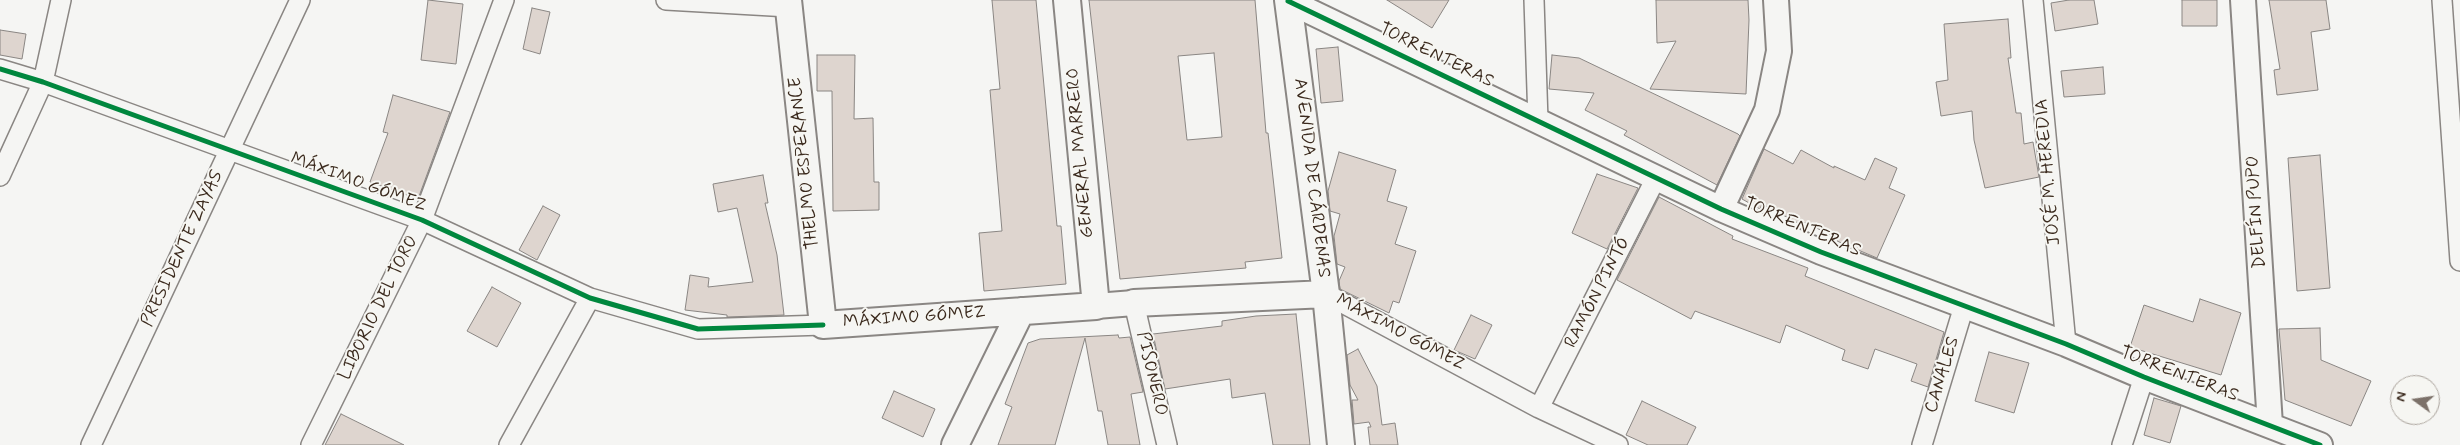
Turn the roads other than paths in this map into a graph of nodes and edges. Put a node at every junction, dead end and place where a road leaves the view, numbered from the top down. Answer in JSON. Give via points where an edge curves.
{"nodes":[{"id":1,"x":61,"y":0,"type":"edge"},
{"id":2,"x":300,"y":0,"type":"edge"},
{"id":3,"x":504,"y":0,"type":"edge"},
{"id":4,"x":666,"y":0,"type":"edge"},
{"id":5,"x":1067,"y":0,"type":"edge"},
{"id":6,"x":1534,"y":0,"type":"edge"},
{"id":7,"x":1776,"y":0,"type":"edge"},
{"id":8,"x":2032,"y":0,"type":"edge"},
{"id":9,"x":2243,"y":0,"type":"edge"},
{"id":10,"x":2442,"y":0,"type":"edge"},
{"id":11,"x":1288,"y":1,"type":"edge"},
{"id":12,"x":789,"y":4,"type":"edge"},
{"id":13,"x":0,"y":69,"type":"edge"},
{"id":14,"x":43,"y":82,"type":"junction"},
{"id":15,"x":1538,"y":121,"type":"junction"},
{"id":16,"x":229,"y":151,"type":"junction"},
{"id":17,"x":0,"y":176,"type":"edge"},
{"id":18,"x":1656,"y":178,"type":"junction"},
{"id":19,"x":1721,"y":209,"type":"junction"},
{"id":20,"x":422,"y":220,"type":"junction"},
{"id":21,"x":2460,"y":261,"type":"edge"},
{"id":22,"x":1326,"y":294,"type":"junction"},
{"id":23,"x":590,"y":298,"type":"junction"},
{"id":24,"x":1134,"y":303,"type":"junction"},
{"id":25,"x":1096,"y":306,"type":"junction"},
{"id":26,"x":1964,"y":306,"type":"junction"},
{"id":27,"x":1021,"y":311,"type":"junction"},
{"id":28,"x":823,"y":325,"type":"junction"},
{"id":29,"x":2066,"y":344,"type":"junction"},
{"id":30,"x":2144,"y":377,"type":"junction"},
{"id":31,"x":1539,"y":408,"type":"junction"},
{"id":32,"x":2270,"y":425,"type":"junction"},
{"id":33,"x":91,"y":445,"type":"edge"},
{"id":34,"x":311,"y":445,"type":"edge"},
{"id":35,"x":509,"y":445,"type":"edge"},
{"id":36,"x":955,"y":445,"type":"edge"},
{"id":37,"x":1167,"y":445,"type":"edge"},
{"id":38,"x":1341,"y":445,"type":"edge"},
{"id":39,"x":1618,"y":445,"type":"edge"},
{"id":40,"x":1922,"y":445,"type":"edge"},
{"id":41,"x":2122,"y":445,"type":"edge"},
{"id":42,"x":2320,"y":445,"type":"edge"}],
"edges":[{"from":1,"to":14,"type":"street"},
{"from":2,"to":16,"type":"street","name":"PRESIDENTE ZAYAS"},
{"from":3,"to":20,"type":"street","name":"LIBORIO DEL TORO"},
{"from":4,"to":12,"type":"street"},
{"from":5,"to":25,"type":"main road","name":"GENERAL MARRERO"},
{"from":6,"to":15,"type":"street"},
{"from":7,"to":19,"type":"street","via":[[1779,51],[1767,110]]},
{"from":8,"to":29,"type":"street","name":"JOSÉ M. HEREDIA"},
{"from":9,"to":32,"type":"street","name":"DELFÍN PUPO"},
{"from":10,"to":21,"type":"street"},
{"from":11,"to":15,"type":"street","name":"TORRENTERAS"},
{"from":11,"to":22,"type":"main road","name":"AVENIDA DE CÁRDENAS"},
{"from":12,"to":28,"type":"main road","name":"THELMO ESPERANCE"},
{"from":13,"to":14,"type":"street","name":"MÁXIMO GÓMEZ"},
{"from":14,"to":16,"type":"street","name":"MÁXIMO GÓMEZ"},
{"from":14,"to":17,"type":"street"},
{"from":15,"to":18,"type":"street","name":"TORRENTERAS"},
{"from":16,"to":20,"type":"street","name":"MÁXIMO GÓMEZ"},
{"from":16,"to":33,"type":"street","name":"PRESIDENTE ZAYAS"},
{"from":18,"to":19,"type":"street","name":"TORRENTERAS"},
{"from":18,"to":31,"type":"street","name":"RAMÓN PINTÓ"},
{"from":19,"to":26,"type":"street","name":"TORRENTERAS"},
{"from":20,"to":23,"type":"street","name":"MÁXIMO GÓMEZ"},
{"from":20,"to":34,"type":"street","name":"LIBORIO DEL TORO"},
{"from":22,"to":24,"type":"main road","name":"MÁXIMO GÓMEZ"},
{"from":22,"to":31,"type":"street","name":"MÁXIMO GÓMEZ"},
{"from":22,"to":38,"type":"main road","name":"AVENIDA DE CÁRDENAS"},
{"from":23,"to":28,"type":"street","name":"MÁXIMO GÓMEZ","via":[[698,329]]},
{"from":23,"to":35,"type":"street"},
{"from":24,"to":25,"type":"street"},
{"from":24,"to":37,"type":"street","name":"PISONERO"},
{"from":25,"to":27,"type":"main road","name":"MÁXIMO GÓMEZ"},
{"from":26,"to":29,"type":"street","name":"TORRENTERAS"},
{"from":26,"to":40,"type":"street","name":"CANALES"},
{"from":27,"to":28,"type":"main road","name":"MÁXIMO GÓMEZ"},
{"from":27,"to":36,"type":"main road"},
{"from":29,"to":30,"type":"street","name":"TORRENTERAS"},
{"from":30,"to":32,"type":"street","name":"TORRENTERAS"},
{"from":30,"to":41,"type":"street"},
{"from":31,"to":39,"type":"street","name":"MÁXIMO GÓMEZ"},
{"from":32,"to":42,"type":"street","name":"TORRENTERAS"}]}
